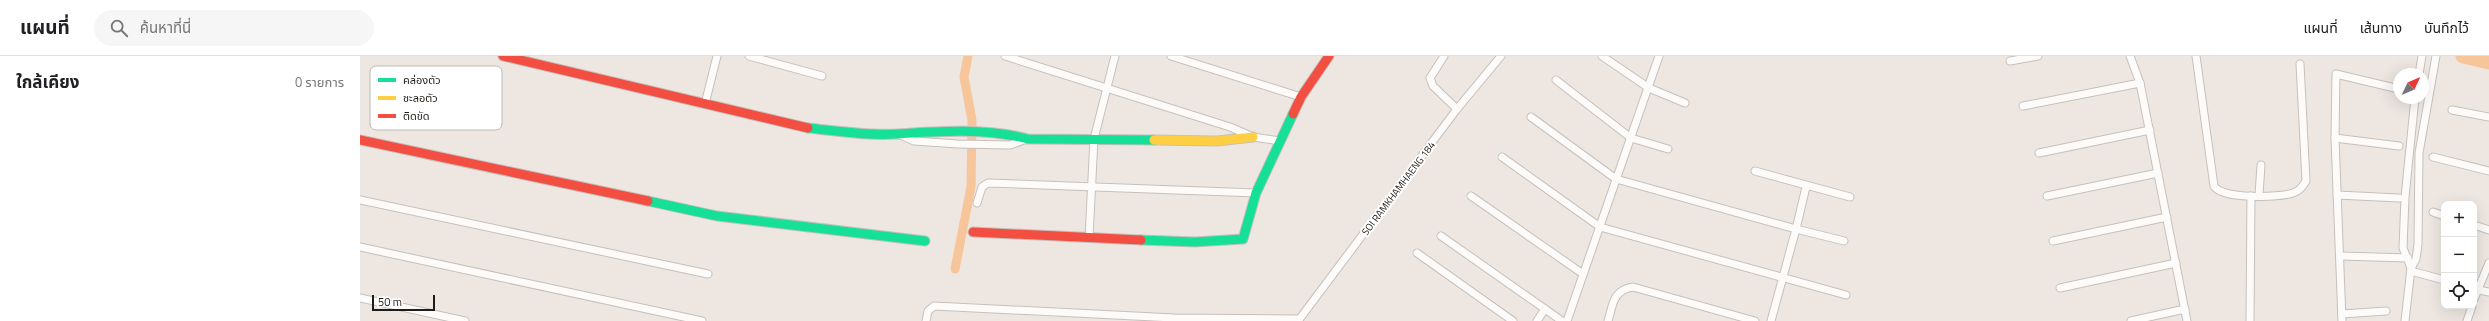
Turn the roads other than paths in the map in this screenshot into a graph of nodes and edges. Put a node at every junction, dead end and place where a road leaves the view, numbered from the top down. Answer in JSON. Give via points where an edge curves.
{"nodes":[{"id":1,"x":504,"y":56,"type":"edge"},
{"id":2,"x":717,"y":56,"type":"edge"},
{"id":3,"x":749,"y":56,"type":"edge"},
{"id":4,"x":1005,"y":56,"type":"edge"},
{"id":5,"x":1115,"y":56,"type":"edge"},
{"id":6,"x":1172,"y":56,"type":"edge"},
{"id":7,"x":1329,"y":56,"type":"edge"},
{"id":8,"x":1444,"y":56,"type":"edge"},
{"id":9,"x":1501,"y":56,"type":"edge"},
{"id":10,"x":1602,"y":56,"type":"edge"},
{"id":11,"x":1659,"y":56,"type":"edge"},
{"id":12,"x":2038,"y":56,"type":"edge"},
{"id":13,"x":2130,"y":56,"type":"edge"},
{"id":14,"x":2196,"y":56,"type":"edge"},
{"id":15,"x":2422,"y":56,"type":"edge"},
{"id":16,"x":2436,"y":56,"type":"edge"},
{"id":17,"x":2010,"y":61,"type":"dead end"},
{"id":18,"x":2300,"y":64,"type":"dead end"},
{"id":19,"x":2420,"y":68,"type":"edge"},
{"id":20,"x":822,"y":76,"type":"dead end"},
{"id":21,"x":1556,"y":80,"type":"dead end"},
{"id":22,"x":2140,"y":83,"type":"junction"},
{"id":23,"x":1106,"y":87,"type":"junction"},
{"id":24,"x":1649,"y":88,"type":"junction"},
{"id":25,"x":2393,"y":88,"type":"edge"},
{"id":26,"x":1301,"y":97,"type":"junction"},
{"id":27,"x":1685,"y":103,"type":"dead end"},
{"id":28,"x":705,"y":104,"type":"junction"},
{"id":29,"x":2414,"y":104,"type":"edge"},
{"id":30,"x":2420,"y":104,"type":"edge"},
{"id":31,"x":2023,"y":106,"type":"dead end"},
{"id":32,"x":2426,"y":107,"type":"junction"},
{"id":33,"x":1457,"y":109,"type":"junction"},
{"id":34,"x":2452,"y":110,"type":"dead end"},
{"id":35,"x":1531,"y":117,"type":"dead end"},
{"id":36,"x":2489,"y":117,"type":"edge"},
{"id":37,"x":2150,"y":130,"type":"junction"},
{"id":38,"x":896,"y":134,"type":"junction"},
{"id":39,"x":1253,"y":137,"type":"junction"},
{"id":40,"x":1631,"y":138,"type":"junction"},
{"id":41,"x":2335,"y":138,"type":"junction"},
{"id":42,"x":1028,"y":139,"type":"junction"},
{"id":43,"x":1094,"y":139,"type":"junction"},
{"id":44,"x":360,"y":140,"type":"edge"},
{"id":45,"x":1280,"y":142,"type":"junction"},
{"id":46,"x":2399,"y":146,"type":"dead end"},
{"id":47,"x":1668,"y":149,"type":"dead end"},
{"id":48,"x":2039,"y":153,"type":"dead end"},
{"id":49,"x":1502,"y":157,"type":"dead end"},
{"id":50,"x":2433,"y":157,"type":"dead end"},
{"id":51,"x":2261,"y":165,"type":"dead end"},
{"id":52,"x":1755,"y":170,"type":"dead end"},
{"id":53,"x":2489,"y":171,"type":"edge"},
{"id":54,"x":2158,"y":173,"type":"junction"},
{"id":55,"x":1616,"y":179,"type":"junction"},
{"id":56,"x":1090,"y":187,"type":"junction"},
{"id":57,"x":1806,"y":187,"type":"junction"},
{"id":58,"x":1256,"y":193,"type":"junction"},
{"id":59,"x":2337,"y":195,"type":"junction"},
{"id":60,"x":1471,"y":196,"type":"dead end"},
{"id":61,"x":2047,"y":196,"type":"dead end"},
{"id":62,"x":2251,"y":196,"type":"junction"},
{"id":63,"x":2259,"y":196,"type":"junction"},
{"id":64,"x":1850,"y":197,"type":"dead end"},
{"id":65,"x":2399,"y":198,"type":"dead end"},
{"id":66,"x":360,"y":200,"type":"edge"},
{"id":67,"x":2405,"y":202,"type":"junction"},
{"id":68,"x":2419,"y":203,"type":"junction"},
{"id":69,"x":977,"y":204,"type":"dead end"},
{"id":70,"x":2434,"y":212,"type":"dead end"},
{"id":71,"x":2441,"y":215,"type":"edge"},
{"id":72,"x":2166,"y":217,"type":"junction"},
{"id":73,"x":2477,"y":226,"type":"edge"},
{"id":74,"x":1600,"y":227,"type":"junction"},
{"id":75,"x":1796,"y":229,"type":"junction"},
{"id":76,"x":2489,"y":230,"type":"edge"},
{"id":77,"x":973,"y":232,"type":"dead end"},
{"id":78,"x":1441,"y":236,"type":"dead end"},
{"id":79,"x":1089,"y":237,"type":"junction"},
{"id":80,"x":925,"y":241,"type":"dead end"},
{"id":81,"x":1844,"y":241,"type":"dead end"},
{"id":82,"x":2053,"y":241,"type":"dead end"},
{"id":83,"x":360,"y":247,"type":"edge"},
{"id":84,"x":1416,"y":253,"type":"dead end"},
{"id":85,"x":2341,"y":256,"type":"junction"},
{"id":86,"x":2405,"y":258,"type":"junction"},
{"id":87,"x":2416,"y":259,"type":"junction"},
{"id":88,"x":2176,"y":263,"type":"junction"},
{"id":89,"x":2489,"y":263,"type":"edge"},
{"id":90,"x":2411,"y":270,"type":"junction"},
{"id":91,"x":708,"y":274,"type":"dead end"},
{"id":92,"x":1583,"y":274,"type":"junction"},
{"id":93,"x":1783,"y":277,"type":"junction"},
{"id":94,"x":2441,"y":279,"type":"edge"},
{"id":95,"x":2477,"y":285,"type":"edge"},
{"id":96,"x":2060,"y":288,"type":"dead end"},
{"id":97,"x":2477,"y":289,"type":"edge"},
{"id":98,"x":2489,"y":292,"type":"edge"},
{"id":99,"x":1846,"y":295,"type":"dead end"},
{"id":100,"x":360,"y":298,"type":"edge"},
{"id":101,"x":1545,"y":309,"type":"junction"},
{"id":102,"x":2185,"y":309,"type":"junction"},
{"id":103,"x":2471,"y":309,"type":"edge"},
{"id":104,"x":2386,"y":311,"type":"dead end"},
{"id":105,"x":2342,"y":318,"type":"edge"},
{"id":106,"x":1174,"y":319,"type":"edge"},
{"id":107,"x":1298,"y":320,"type":"edge"},
{"id":108,"x":465,"y":321,"type":"edge"},
{"id":109,"x":702,"y":321,"type":"edge"},
{"id":110,"x":926,"y":321,"type":"edge"},
{"id":111,"x":1513,"y":321,"type":"edge"},
{"id":112,"x":1537,"y":321,"type":"edge"},
{"id":113,"x":1562,"y":321,"type":"edge"},
{"id":114,"x":1567,"y":321,"type":"edge"},
{"id":115,"x":1608,"y":321,"type":"edge"},
{"id":116,"x":1755,"y":321,"type":"edge"},
{"id":117,"x":1771,"y":321,"type":"edge"},
{"id":118,"x":2131,"y":321,"type":"edge"},
{"id":119,"x":2187,"y":321,"type":"edge"},
{"id":120,"x":2250,"y":321,"type":"edge"},
{"id":121,"x":2405,"y":321,"type":"edge"},
{"id":122,"x":2468,"y":321,"type":"edge"}],
"edges":[{"from":1,"to":28,"type":"street"},
{"from":2,"to":28,"type":"street"},
{"from":3,"to":20,"type":"street"},
{"from":4,"to":23,"type":"street"},
{"from":5,"to":23,"type":"street"},
{"from":6,"to":26,"type":"street"},
{"from":7,"to":26,"type":"street"},
{"from":8,"to":33,"type":"street","via":[[1430,78],[1433,86]]},
{"from":9,"to":33,"type":"street","name":"SOI RAMKHAMHAENG 184"},
{"from":10,"to":24,"type":"street"},
{"from":11,"to":24,"type":"street"},
{"from":12,"to":17,"type":"street"},
{"from":13,"to":22,"type":"street"},
{"from":14,"to":62,"type":"street","via":[[2214,186],[2222,194]]},
{"from":15,"to":19,"type":"street"},
{"from":16,"to":32,"type":"street"},
{"from":18,"to":63,"type":"street","via":[[2306,180],[2301,189],[2294,193],[2278,197]]},
{"from":21,"to":40,"type":"street"},
{"from":22,"to":31,"type":"street"},
{"from":22,"to":37,"type":"street"},
{"from":23,"to":39,"type":"street","via":[[1230,127]]},
{"from":23,"to":43,"type":"street"},
{"from":24,"to":27,"type":"street"},
{"from":24,"to":40,"type":"street"},
{"from":25,"to":41,"type":"street","via":[[2336,74]]},
{"from":26,"to":45,"type":"street"},
{"from":28,"to":38,"type":"street","via":[[802,127],[851,133]]},
{"from":29,"to":67,"type":"street"},
{"from":30,"to":32,"type":"street"},
{"from":32,"to":68,"type":"street","via":[[2419,153]]},
{"from":33,"to":107,"type":"street","name":"SOI RAMKHAMHAENG 184"},
{"from":34,"to":36,"type":"street"},
{"from":35,"to":55,"type":"street"},
{"from":37,"to":48,"type":"street"},
{"from":37,"to":54,"type":"street"},
{"from":38,"to":42,"type":"street","via":[[913,130],[1010,134]]},
{"from":38,"to":42,"type":"street","via":[[914,141],[1010,145]]},
{"from":39,"to":43,"type":"street","via":[[1217,141]]},
{"from":39,"to":45,"type":"street"},
{"from":40,"to":47,"type":"street"},
{"from":40,"to":55,"type":"street"},
{"from":41,"to":46,"type":"street"},
{"from":41,"to":59,"type":"street"},
{"from":42,"to":43,"type":"street"},
{"from":43,"to":56,"type":"street"},
{"from":44,"to":80,"type":"street","via":[[717,216]]},
{"from":45,"to":58,"type":"street"},
{"from":49,"to":74,"type":"street"},
{"from":50,"to":53,"type":"street"},
{"from":51,"to":63,"type":"street"},
{"from":52,"to":57,"type":"street"},
{"from":54,"to":61,"type":"street"},
{"from":54,"to":72,"type":"street"},
{"from":55,"to":74,"type":"street"},
{"from":55,"to":75,"type":"street"},
{"from":56,"to":58,"type":"street"},
{"from":56,"to":69,"type":"street","via":[[988,182],[982,187]]},
{"from":56,"to":79,"type":"street"},
{"from":57,"to":64,"type":"street"},
{"from":57,"to":75,"type":"street"},
{"from":58,"to":79,"type":"street","via":[[1246,232],[1243,239],[1236,241],[1195,242]]},
{"from":59,"to":65,"type":"street"},
{"from":59,"to":85,"type":"street"},
{"from":60,"to":92,"type":"street"},
{"from":62,"to":63,"type":"street"},
{"from":62,"to":120,"type":"street"},
{"from":66,"to":91,"type":"street"},
{"from":67,"to":68,"type":"street"},
{"from":67,"to":86,"type":"street"},
{"from":68,"to":87,"type":"street"},
{"from":70,"to":71,"type":"street"},
{"from":72,"to":82,"type":"street"},
{"from":72,"to":88,"type":"street"},
{"from":73,"to":76,"type":"street"},
{"from":74,"to":92,"type":"street"},
{"from":74,"to":93,"type":"street"},
{"from":75,"to":81,"type":"street"},
{"from":75,"to":93,"type":"street"},
{"from":77,"to":79,"type":"street"},
{"from":78,"to":101,"type":"street"},
{"from":83,"to":109,"type":"street"},
{"from":84,"to":111,"type":"street"},
{"from":85,"to":86,"type":"street"},
{"from":85,"to":105,"type":"street","via":[[2339,283]]},
{"from":86,"to":87,"type":"street"},
{"from":86,"to":90,"type":"street"},
{"from":87,"to":90,"type":"street"},
{"from":88,"to":96,"type":"street"},
{"from":88,"to":102,"type":"street"},
{"from":89,"to":95,"type":"street"},
{"from":90,"to":94,"type":"street"},
{"from":90,"to":121,"type":"street"},
{"from":92,"to":114,"type":"street"},
{"from":93,"to":99,"type":"street"},
{"from":93,"to":117,"type":"street"},
{"from":97,"to":98,"type":"street"},
{"from":100,"to":108,"type":"street"},
{"from":101,"to":112,"type":"street"},
{"from":101,"to":113,"type":"street"},
{"from":102,"to":118,"type":"street"},
{"from":102,"to":119,"type":"street"},
{"from":103,"to":122,"type":"street"},
{"from":104,"to":105,"type":"street"},
{"from":106,"to":107,"type":"street"},
{"from":106,"to":110,"type":"street","via":[[934,306],[928,311]]},
{"from":115,"to":116,"type":"street","via":[[1616,295],[1623,288],[1633,287]]}]}
